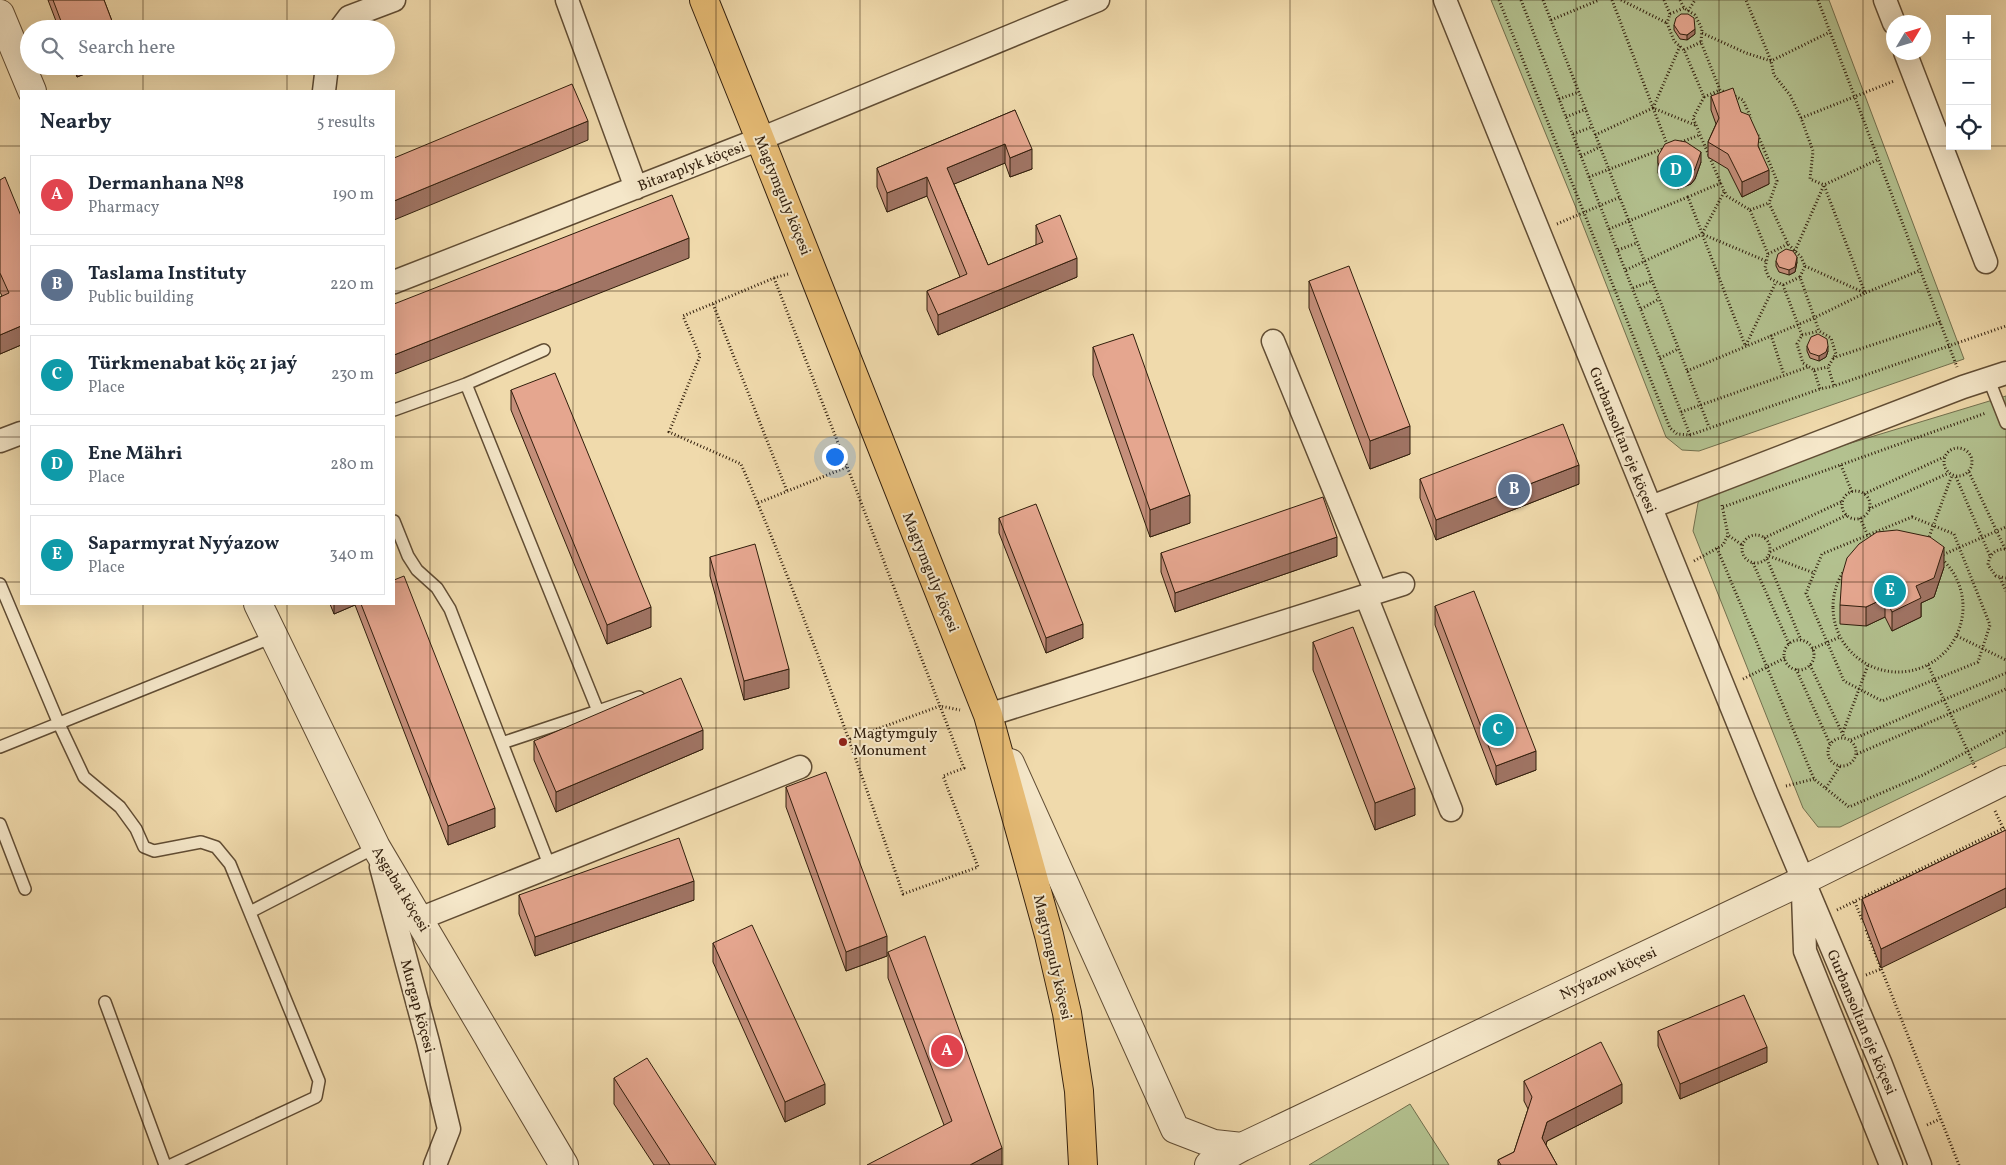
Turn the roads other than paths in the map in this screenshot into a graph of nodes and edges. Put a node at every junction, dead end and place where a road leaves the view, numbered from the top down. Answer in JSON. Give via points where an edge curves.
{"nodes":[{"id":1,"x":394,"y":0,"type":"edge"},
{"id":2,"x":567,"y":0,"type":"edge"},
{"id":3,"x":704,"y":0,"type":"edge"},
{"id":4,"x":1098,"y":0,"type":"edge"},
{"id":5,"x":1445,"y":0,"type":"edge"},
{"id":6,"x":1885,"y":0,"type":"edge"},
{"id":7,"x":0,"y":14,"type":"edge"},
{"id":8,"x":1891,"y":15,"type":"edge"},
{"id":9,"x":346,"y":20,"type":"edge"},
{"id":10,"x":1908,"y":60,"type":"edge"},
{"id":11,"x":20,"y":62,"type":"edge"},
{"id":12,"x":25,"y":75,"type":"edge"},
{"id":13,"x":326,"y":75,"type":"edge"},
{"id":14,"x":32,"y":90,"type":"edge"},
{"id":15,"x":324,"y":90,"type":"edge"},
{"id":16,"x":760,"y":139,"type":"junction"},
{"id":17,"x":636,"y":188,"type":"junction"},
{"id":18,"x":1986,"y":262,"type":"dead end"},
{"id":19,"x":395,"y":282,"type":"edge"},
{"id":20,"x":1273,"y":341,"type":"dead end"},
{"id":21,"x":544,"y":350,"type":"dead end"},
{"id":22,"x":1997,"y":377,"type":"edge"},
{"id":23,"x":466,"y":384,"type":"junction"},
{"id":24,"x":395,"y":410,"type":"edge"},
{"id":25,"x":2006,"y":423,"type":"edge"},
{"id":26,"x":20,"y":433,"type":"edge"},
{"id":27,"x":0,"y":441,"type":"edge"},
{"id":28,"x":1651,"y":507,"type":"junction"},
{"id":29,"x":395,"y":524,"type":"edge"},
{"id":30,"x":0,"y":584,"type":"edge"},
{"id":31,"x":1403,"y":584,"type":"dead end"},
{"id":32,"x":1371,"y":594,"type":"junction"},
{"id":33,"x":258,"y":605,"type":"edge"},
{"id":34,"x":274,"y":638,"type":"junction"},
{"id":35,"x":653,"y":693,"type":"edge"},
{"id":36,"x":598,"y":711,"type":"junction"},
{"id":37,"x":988,"y":715,"type":"junction"},
{"id":38,"x":59,"y":724,"type":"junction"},
{"id":39,"x":502,"y":743,"type":"junction"},
{"id":40,"x":0,"y":747,"type":"edge"},
{"id":41,"x":800,"y":767,"type":"dead end"},
{"id":42,"x":1996,"y":785,"type":"edge"},
{"id":43,"x":1451,"y":810,"type":"dead end"},
{"id":44,"x":0,"y":824,"type":"edge"},
{"id":45,"x":376,"y":847,"type":"junction"},
{"id":46,"x":550,"y":867,"type":"junction"},
{"id":47,"x":1802,"y":881,"type":"junction"},
{"id":48,"x":25,"y":889,"type":"dead end"},
{"id":49,"x":250,"y":912,"type":"junction"},
{"id":50,"x":419,"y":919,"type":"junction"},
{"id":51,"x":104,"y":1002,"type":"dead end"},
{"id":52,"x":1242,"y":1147,"type":"junction"},
{"id":53,"x":165,"y":1165,"type":"edge"},
{"id":54,"x":171,"y":1165,"type":"edge"},
{"id":55,"x":435,"y":1165,"type":"edge"},
{"id":56,"x":564,"y":1165,"type":"edge"},
{"id":57,"x":1083,"y":1165,"type":"edge"},
{"id":58,"x":1209,"y":1165,"type":"edge"},
{"id":59,"x":1891,"y":1165,"type":"edge"},
{"id":60,"x":1920,"y":1165,"type":"edge"}],
"edges":[{"from":1,"to":9,"type":"street"},
{"from":2,"to":17,"type":"street"},
{"from":3,"to":16,"type":"main road","name":"Magtymguly köçesi"},
{"from":4,"to":16,"type":"street","name":"Bitaraplyk köçesi"},
{"from":5,"to":28,"type":"street","name":"Gurbansoltan eje köçesi"},
{"from":6,"to":8,"type":"street"},
{"from":7,"to":11,"type":"street"},
{"from":10,"to":18,"type":"street"},
{"from":12,"to":14,"type":"street"},
{"from":13,"to":15,"type":"street"},
{"from":16,"to":17,"type":"street","name":"Bitaraplyk köçesi"},
{"from":16,"to":37,"type":"main road","name":"Magtymguly köçesi"},
{"from":17,"to":19,"type":"street","name":"Bitaraplyk köçesi"},
{"from":20,"to":32,"type":"street"},
{"from":21,"to":23,"type":"lane"},
{"from":22,"to":25,"type":"lane","via":[[2000,408]]},
{"from":22,"to":28,"type":"street","via":[[1963,387]]},
{"from":23,"to":24,"type":"lane"},
{"from":23,"to":36,"type":"lane"},
{"from":26,"to":27,"type":"street"},
{"from":28,"to":47,"type":"street","name":"Gurbansoltan eje köçesi"},
{"from":29,"to":39,"type":"lane","via":[[417,570],[437,588],[450,609]]},
{"from":30,"to":38,"type":"lane"},
{"from":31,"to":32,"type":"street"},
{"from":32,"to":37,"type":"street"},
{"from":32,"to":43,"type":"street"},
{"from":33,"to":34,"type":"street","name":"Aşgabat köçesi"},
{"from":34,"to":38,"type":"lane"},
{"from":34,"to":45,"type":"street","name":"Aşgabat köçesi"},
{"from":35,"to":36,"type":"lane"},
{"from":36,"to":39,"type":"lane"},
{"from":37,"to":52,"type":"street","via":[[1175,1129],[1214,1144]]},
{"from":37,"to":57,"type":"main road","name":"Magtymguly köçesi","via":[[1049,935],[1067,1013],[1079,1091]]},
{"from":38,"to":40,"type":"lane"},
{"from":38,"to":49,"type":"lane","via":[[84,777],[120,807],[144,847],[154,851],[201,842],[216,847],[230,864]]},
{"from":39,"to":46,"type":"lane"},
{"from":41,"to":46,"type":"street"},
{"from":42,"to":47,"type":"street","name":"Nyýazow köçesi"},
{"from":44,"to":48,"type":"lane"},
{"from":45,"to":49,"type":"lane"},
{"from":45,"to":50,"type":"street","name":"Aşgabat köçesi"},
{"from":45,"to":55,"type":"street","name":"Murgap köçesi","via":[[449,1129]]},
{"from":46,"to":50,"type":"street"},
{"from":47,"to":52,"type":"street","name":"Nyýazow köçesi"},
{"from":47,"to":59,"type":"street","name":"Gurbansoltan eje köçesi","via":[[1805,951]]},
{"from":47,"to":60,"type":"street","name":"Gurbansoltan eje köçesi","via":[[1880,1062]]},
{"from":49,"to":54,"type":"lane","via":[[319,1081],[316,1097]]},
{"from":50,"to":56,"type":"street","name":"Aşgabat köçesi"},
{"from":51,"to":53,"type":"lane"},
{"from":52,"to":58,"type":"street","name":"Nyýazow köçesi"}]}
